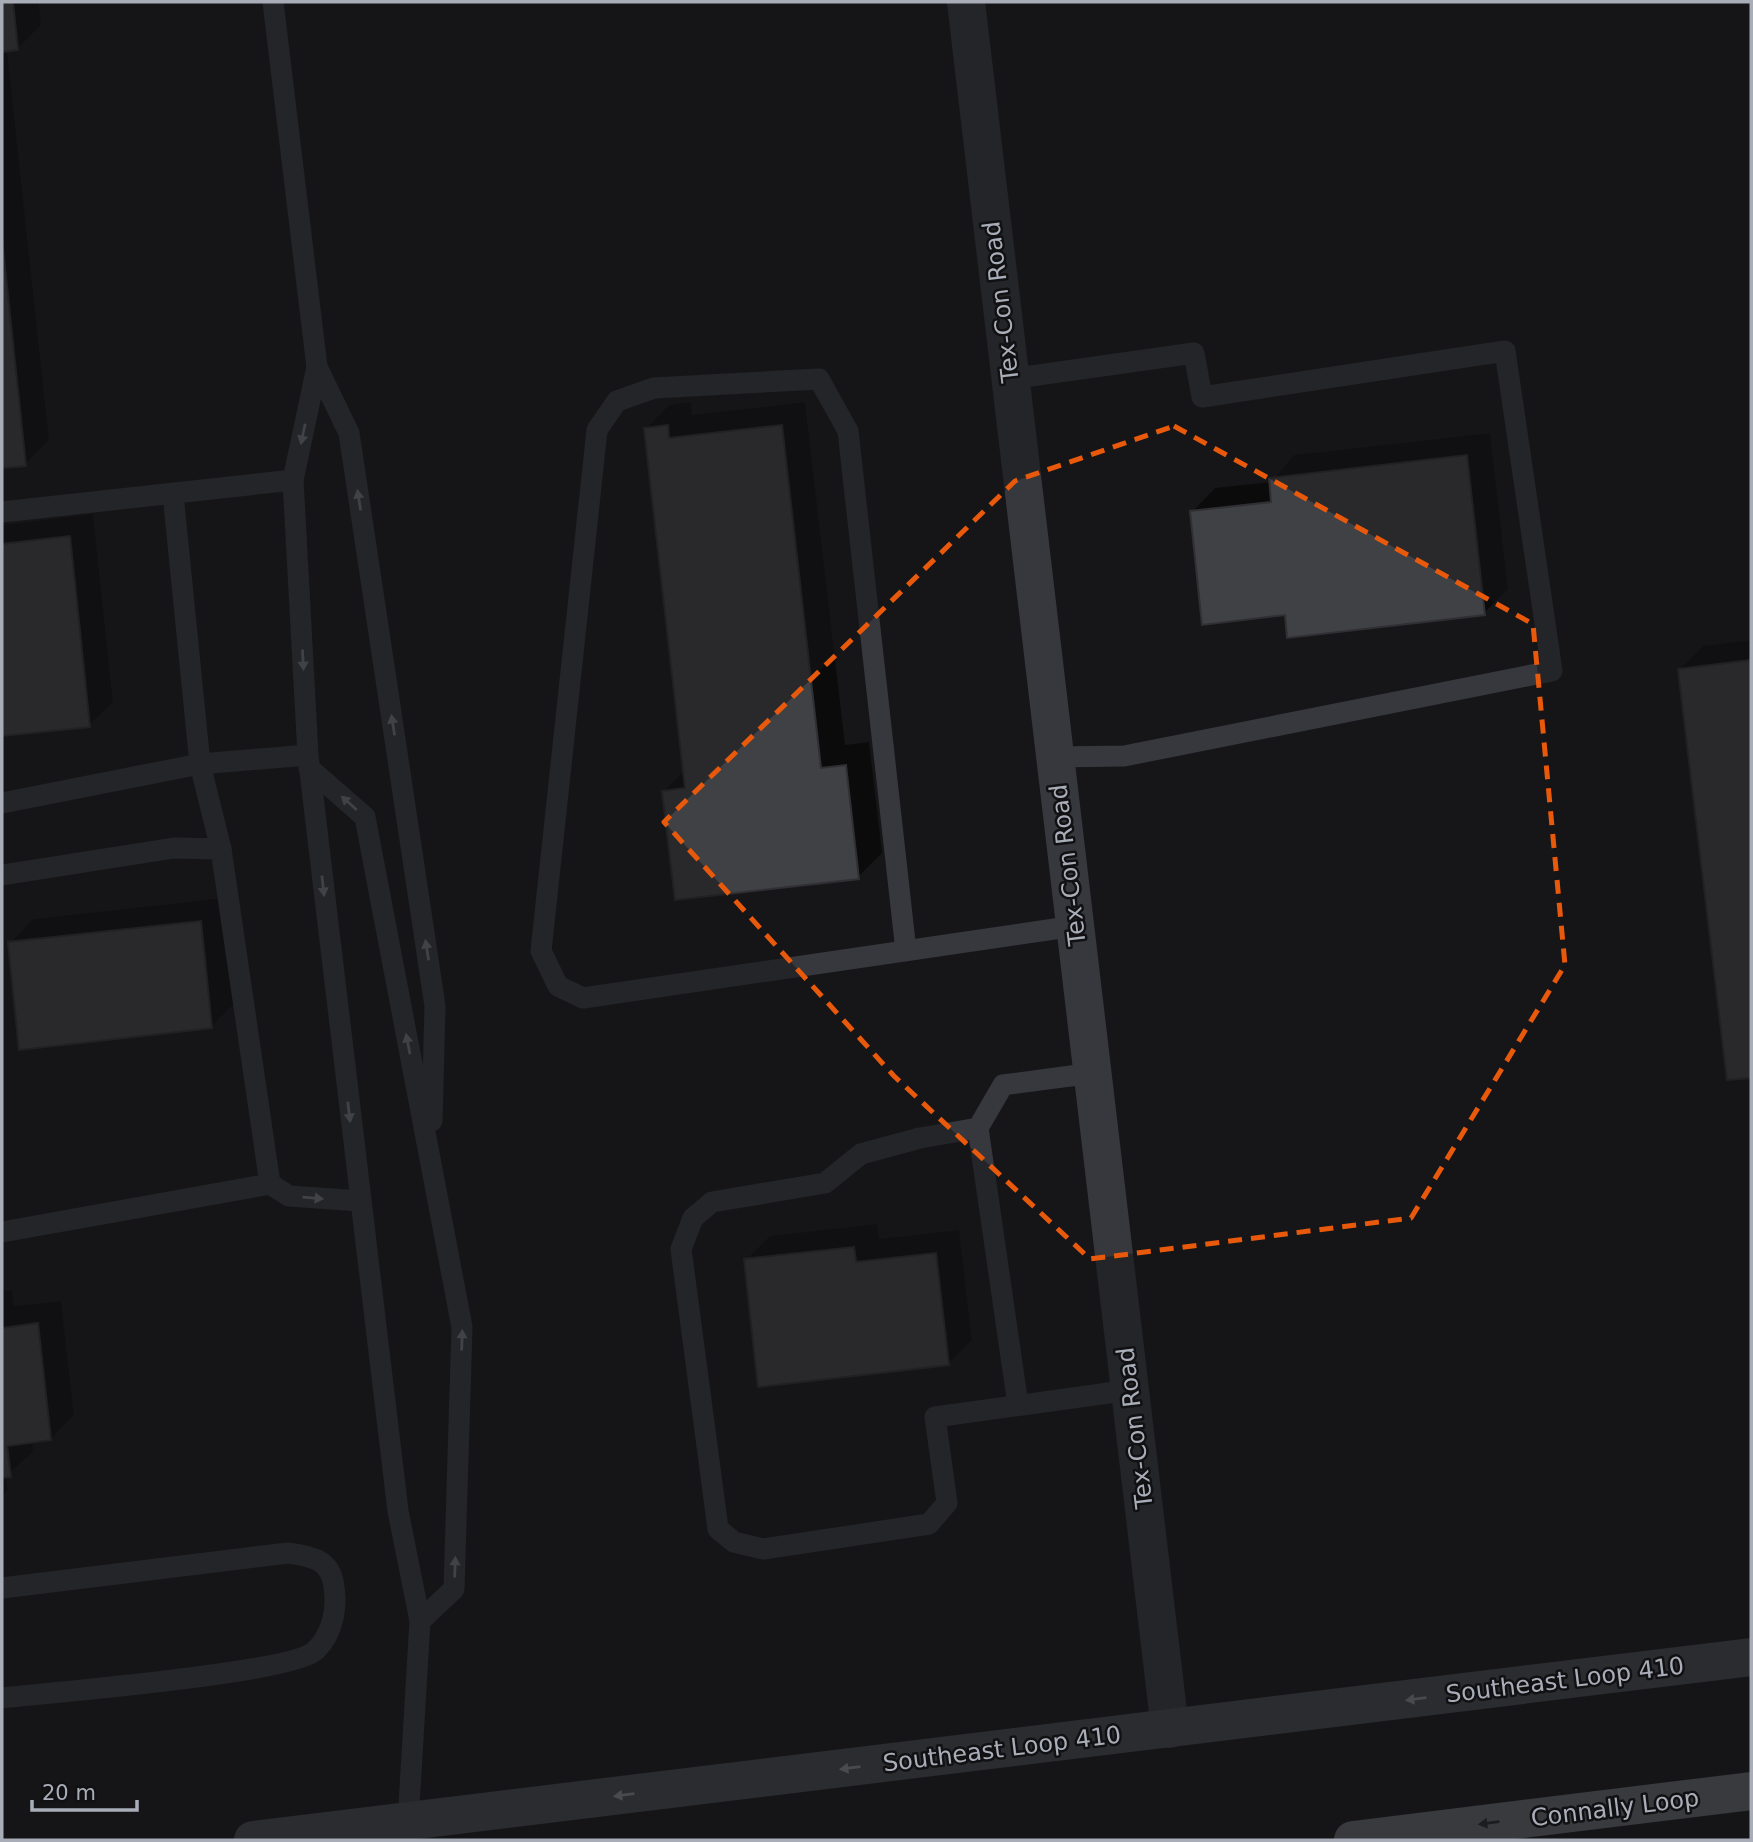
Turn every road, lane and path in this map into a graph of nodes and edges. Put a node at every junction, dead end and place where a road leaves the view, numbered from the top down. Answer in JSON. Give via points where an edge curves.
{"nodes":[{"id":1,"x":273,"y":2,"type":"edge"},
{"id":2,"x":966,"y":2,"type":"edge"},
{"id":3,"x":317,"y":367,"type":"junction"},
{"id":4,"x":1010,"y":379,"type":"junction"},
{"id":5,"x":293,"y":480,"type":"junction"},
{"id":6,"x":173,"y":494,"type":"junction"},
{"id":7,"x":2,"y":512,"type":"edge"},
{"id":8,"x":1055,"y":757,"type":"junction"},
{"id":9,"x":308,"y":761,"type":"junction"},
{"id":10,"x":200,"y":764,"type":"junction"},
{"id":11,"x":2,"y":803,"type":"edge"},
{"id":12,"x":222,"y":849,"type":"junction"},
{"id":13,"x":2,"y":875,"type":"edge"},
{"id":14,"x":1075,"y":926,"type":"junction"},
{"id":15,"x":906,"y":951,"type":"junction"},
{"id":16,"x":1093,"y":1073,"type":"junction"},
{"id":17,"x":978,"y":1129,"type":"junction"},
{"id":18,"x":431,"y":1165,"type":"junction"},
{"id":19,"x":270,"y":1184,"type":"junction"},
{"id":20,"x":360,"y":1201,"type":"junction"},
{"id":21,"x":2,"y":1232,"type":"edge"},
{"id":22,"x":1130,"y":1390,"type":"junction"},
{"id":23,"x":1018,"y":1405,"type":"junction"},
{"id":24,"x":2,"y":1588,"type":"edge"},
{"id":25,"x":420,"y":1621,"type":"junction"},
{"id":26,"x":1751,"y":1657,"type":"edge"},
{"id":27,"x":2,"y":1698,"type":"edge"},
{"id":28,"x":1170,"y":1729,"type":"junction"},
{"id":29,"x":1751,"y":1791,"type":"edge"},
{"id":30,"x":408,"y":1822,"type":"junction"},
{"id":31,"x":253,"y":1840,"type":"edge"},
{"id":32,"x":1353,"y":1840,"type":"edge"}],
"edges":[{"from":1,"to":3,"type":"lane"},
{"from":2,"to":4,"type":"street","name":"Tex-Con Road"},
{"from":3,"to":5,"type":"lane","one_way":true},
{"from":18,"to":3,"type":"lane","one_way":true,"via":[[435,1006],[349,433]]},
{"from":4,"to":8,"type":"street","name":"Tex-Con Road"},
{"from":4,"to":8,"type":"lane","via":[[1194,354],[1202,397],[1505,351],[1552,671],[1124,756]]},
{"from":5,"to":6,"type":"lane"},
{"from":5,"to":9,"type":"lane","one_way":true},
{"from":6,"to":7,"type":"lane"},
{"from":6,"to":10,"type":"lane"},
{"from":8,"to":14,"type":"street","name":"Tex-Con Road"},
{"from":9,"to":10,"type":"lane"},
{"from":18,"to":9,"type":"lane","one_way":true,"via":[[365,817]]},
{"from":9,"to":20,"type":"lane","one_way":true},
{"from":10,"to":11,"type":"lane"},
{"from":10,"to":12,"type":"lane"},
{"from":12,"to":13,"type":"lane","via":[[174,848]]},
{"from":12,"to":19,"type":"lane"},
{"from":14,"to":15,"type":"lane"},
{"from":14,"to":16,"type":"street","name":"Tex-Con Road"},
{"from":15,"to":15,"type":"lane","via":[[583,998],[558,986],[541,951],[597,430],[617,401],[654,388],[819,379],[848,431]]},
{"from":16,"to":17,"type":"lane","via":[[1003,1085]]},
{"from":16,"to":22,"type":"street","name":"Tex-Con Road"},
{"from":17,"to":23,"type":"lane"},
{"from":17,"to":23,"type":"lane","via":[[861,1154],[825,1183],[712,1202],[693,1219],[681,1249],[718,1529],[734,1542],[763,1549],[929,1524],[947,1503],[935,1417]]},
{"from":25,"to":18,"type":"lane","one_way":true,"via":[[454,1589],[462,1327]]},
{"from":19,"to":20,"type":"lane","one_way":true,"via":[[289,1196]]},
{"from":19,"to":21,"type":"lane"},
{"from":20,"to":25,"type":"lane","via":[[398,1511]]},
{"from":22,"to":23,"type":"lane"},
{"from":22,"to":28,"type":"street","name":"Tex-Con Road"},
{"from":24,"to":27,"type":"lane","via":[[288,1553],[316,1557],[331,1572],[336,1597],[331,1628],[315,1652],[266,1668]]},
{"from":25,"to":30,"type":"lane"},
{"from":26,"to":28,"type":"main road","name":"Southeast Loop 410","one_way":true},
{"from":28,"to":30,"type":"main road","name":"Southeast Loop 410","one_way":true},
{"from":29,"to":32,"type":"highway","name":"Connally Loop","one_way":true},
{"from":30,"to":31,"type":"main road","name":"Southeast Loop 410"}]}
